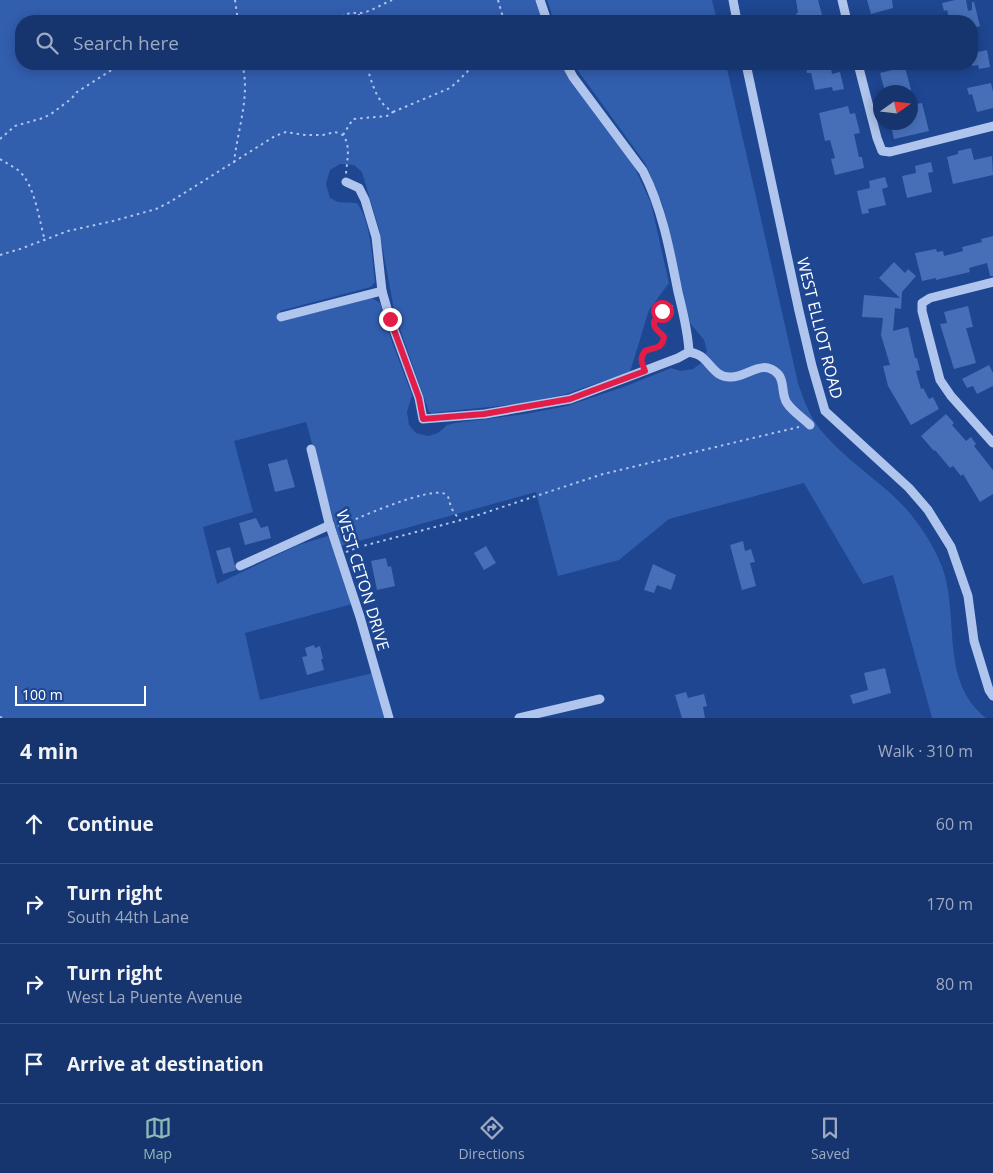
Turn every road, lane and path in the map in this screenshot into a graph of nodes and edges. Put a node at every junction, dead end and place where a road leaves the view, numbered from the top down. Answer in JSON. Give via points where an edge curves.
{"nodes":[{"id":1,"x":235,"y":0,"type":"edge"},
{"id":2,"x":392,"y":0,"type":"edge"},
{"id":3,"x":498,"y":0,"type":"edge"},
{"id":4,"x":540,"y":0,"type":"edge"},
{"id":5,"x":733,"y":0,"type":"edge"},
{"id":6,"x":842,"y":0,"type":"edge"},
{"id":7,"x":360,"y":13,"type":"joint"},
{"id":8,"x":237,"y":15,"type":"edge"},
{"id":9,"x":345,"y":15,"type":"edge"},
{"id":10,"x":502,"y":15,"type":"edge"},
{"id":11,"x":545,"y":15,"type":"edge"},
{"id":12,"x":736,"y":15,"type":"edge"},
{"id":13,"x":846,"y":15,"type":"edge"},
{"id":14,"x":110,"y":70,"type":"edge"},
{"id":15,"x":244,"y":70,"type":"edge"},
{"id":16,"x":368,"y":70,"type":"edge"},
{"id":17,"x":469,"y":70,"type":"edge"},
{"id":18,"x":570,"y":70,"type":"edge"},
{"id":19,"x":747,"y":70,"type":"edge"},
{"id":20,"x":860,"y":70,"type":"edge"},
{"id":21,"x":393,"y":112,"type":"junction"},
{"id":22,"x":993,"y":126,"type":"edge"},
{"id":23,"x":343,"y":135,"type":"junction"},
{"id":24,"x":0,"y":139,"type":"edge"},
{"id":25,"x":0,"y":159,"type":"edge"},
{"id":26,"x":234,"y":163,"type":"junction"},
{"id":27,"x":346,"y":182,"type":"joint"},
{"id":28,"x":45,"y":240,"type":"junction"},
{"id":29,"x":0,"y":255,"type":"edge"},
{"id":30,"x":993,"y":282,"type":"edge"},
{"id":31,"x":382,"y":291,"type":"junction"},
{"id":32,"x":681,"y":304,"type":"junction"},
{"id":33,"x":281,"y":317,"type":"dead end"},
{"id":34,"x":689,"y":352,"type":"junction"},
{"id":35,"x":645,"y":371,"type":"junction"},
{"id":36,"x":810,"y":425,"type":"joint"},
{"id":37,"x":993,"y":443,"type":"edge"},
{"id":38,"x":311,"y":449,"type":"dead end"},
{"id":39,"x":460,"y":520,"type":"junction"},
{"id":40,"x":330,"y":527,"type":"junction"},
{"id":41,"x":339,"y":554,"type":"junction"},
{"id":42,"x":240,"y":566,"type":"dead end"},
{"id":43,"x":993,"y":696,"type":"edge"},
{"id":44,"x":600,"y":699,"type":"dead end"},
{"id":45,"x":389,"y":718,"type":"edge"},
{"id":46,"x":519,"y":718,"type":"edge"}],
"edges":[{"from":1,"to":8,"type":"path"},
{"from":2,"to":7,"type":"path"},
{"from":3,"to":10,"type":"path"},
{"from":4,"to":11,"type":"street"},
{"from":5,"to":12,"type":"street"},
{"from":6,"to":13,"type":"street"},
{"from":7,"to":9,"type":"path"},
{"from":14,"to":24,"type":"path","via":[[50,114],[15,126]]},
{"from":15,"to":26,"type":"path","via":[[246,88]]},
{"from":16,"to":21,"type":"path","via":[[378,99]]},
{"from":17,"to":21,"type":"path","via":[[450,88]]},
{"from":18,"to":32,"type":"street","via":[[650,184]]},
{"from":19,"to":43,"type":"street","name":"WEST ELLIOT ROAD","via":[[799,310],[825,411],[909,488],[928,510],[951,547],[968,596],[974,641]]},
{"from":20,"to":22,"type":"street","via":[[882,151],[890,152]]},
{"from":21,"to":23,"type":"path","via":[[387,116],[353,119]]},
{"from":23,"to":26,"type":"path","via":[[334,132],[323,136],[286,132]]},
{"from":23,"to":27,"type":"path","via":[[348,149]]},
{"from":25,"to":28,"type":"path","via":[[26,178]]},
{"from":26,"to":28,"type":"path","via":[[156,209]]},
{"from":27,"to":31,"type":"street","via":[[359,188],[365,200],[376,237]]},
{"from":28,"to":29,"type":"path"},
{"from":30,"to":37,"type":"street","via":[[930,298],[922,303],[940,380],[950,396]]},
{"from":31,"to":33,"type":"street"},
{"from":31,"to":35,"type":"street","via":[[419,398],[423,419],[484,414],[570,399]]},
{"from":32,"to":34,"type":"street"},
{"from":32,"to":35,"type":"path","via":[[664,308],[660,318],[654,321],[664,340],[657,349],[641,355]]},
{"from":34,"to":35,"type":"street"},
{"from":34,"to":36,"type":"street","via":[[703,358],[720,376],[729,378],[761,367],[773,370],[780,376],[786,403]]},
{"from":36,"to":39,"type":"path","via":[[603,474]]},
{"from":38,"to":40,"type":"street","name":"WEST CETON DRIVE"},
{"from":39,"to":40,"type":"path","via":[[451,508],[448,496],[437,492]]},
{"from":39,"to":41,"type":"path"},
{"from":40,"to":41,"type":"street","name":"WEST CETON DRIVE"},
{"from":40,"to":42,"type":"street"},
{"from":41,"to":45,"type":"street","name":"WEST CETON DRIVE"},
{"from":44,"to":46,"type":"street"}]}
